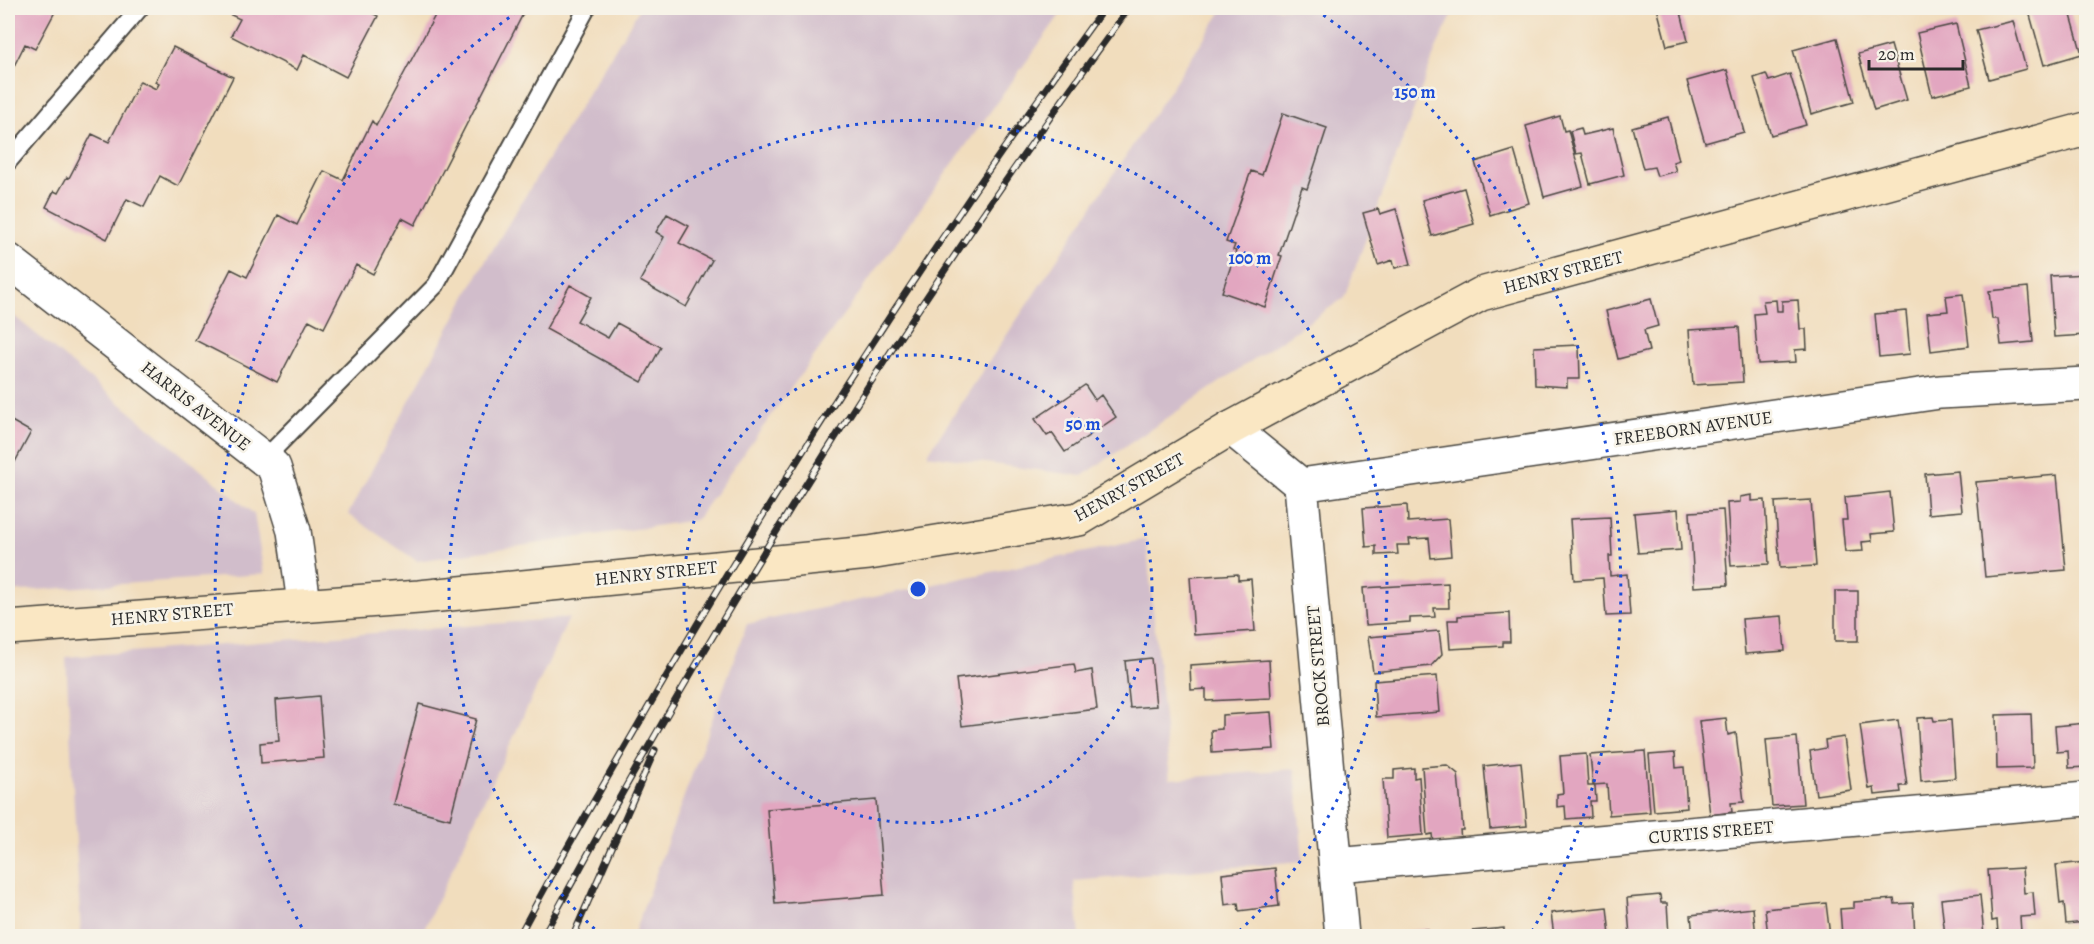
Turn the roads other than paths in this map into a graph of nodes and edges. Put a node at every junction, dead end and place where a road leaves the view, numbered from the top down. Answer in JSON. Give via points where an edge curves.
{"nodes":[{"id":1,"x":140,"y":8,"type":"edge"},
{"id":2,"x":587,"y":8,"type":"edge"},
{"id":3,"x":2086,"y":129,"type":"edge"},
{"id":4,"x":8,"y":162,"type":"edge"},
{"id":5,"x":8,"y":260,"type":"edge"},
{"id":6,"x":2086,"y":384,"type":"edge"},
{"id":7,"x":1232,"y":428,"type":"junction"},
{"id":8,"x":274,"y":467,"type":"junction"},
{"id":9,"x":1301,"y":485,"type":"junction"},
{"id":10,"x":304,"y":603,"type":"junction"},
{"id":11,"x":8,"y":628,"type":"edge"},
{"id":12,"x":2086,"y":799,"type":"edge"},
{"id":13,"x":1336,"y":865,"type":"junction"},
{"id":14,"x":1342,"y":936,"type":"edge"}],
"edges":[{"from":1,"to":4,"type":"lane"},
{"from":2,"to":8,"type":"lane","via":[[436,285],[275,448]]},
{"from":3,"to":7,"type":"main road","name":"HENRY STREET","via":[[1481,294]]},
{"from":5,"to":8,"type":"street","name":"HARRIS AVENUE"},
{"from":6,"to":9,"type":"street","name":"FREEBORN AVENUE","via":[[1940,392]]},
{"from":7,"to":9,"type":"street"},
{"from":7,"to":10,"type":"main road","name":"HENRY STREET","via":[[1079,519],[869,553],[418,597]]},
{"from":8,"to":10,"type":"street","via":[[294,531]]},
{"from":9,"to":13,"type":"street","name":"BROCK STREET"},
{"from":10,"to":11,"type":"main road","name":"HENRY STREET"},
{"from":12,"to":13,"type":"street","name":"CURTIS STREET"},
{"from":13,"to":14,"type":"street","name":"BROCK STREET"}]}
